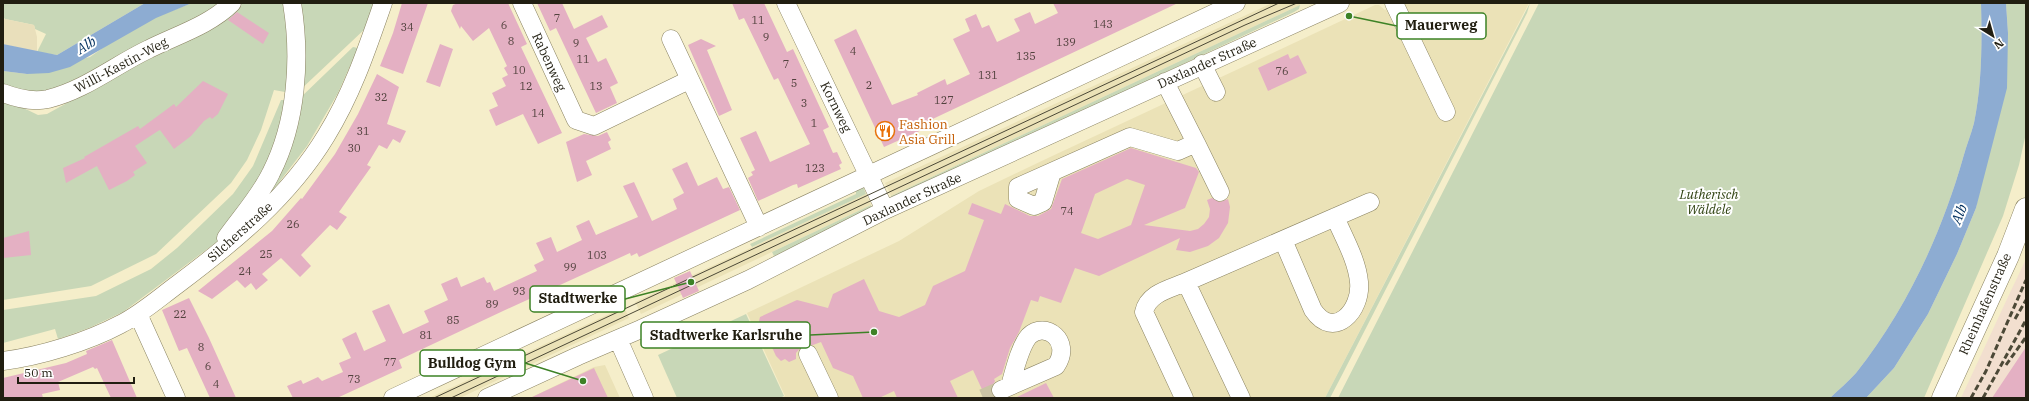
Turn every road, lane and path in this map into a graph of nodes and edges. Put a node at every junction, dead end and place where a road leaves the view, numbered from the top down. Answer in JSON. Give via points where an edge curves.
{"nodes":[{"id":1,"x":232,"y":3,"type":"edge"},
{"id":2,"x":292,"y":3,"type":"edge"},
{"id":3,"x":383,"y":3,"type":"edge"},
{"id":4,"x":522,"y":3,"type":"edge"},
{"id":5,"x":786,"y":3,"type":"edge"},
{"id":6,"x":1236,"y":3,"type":"edge"},
{"id":7,"x":1340,"y":3,"type":"edge"},
{"id":8,"x":1394,"y":3,"type":"edge"},
{"id":9,"x":1315,"y":8,"type":"edge"},
{"id":10,"x":671,"y":39,"type":"dead end"},
{"id":11,"x":1202,"y":64,"type":"junction"},
{"id":12,"x":690,"y":80,"type":"junction"},
{"id":13,"x":1165,"y":82,"type":"junction"},
{"id":14,"x":1216,"y":92,"type":"dead end"},
{"id":15,"x":3,"y":93,"type":"edge"},
{"id":16,"x":1446,"y":112,"type":"dead end"},
{"id":17,"x":1196,"y":143,"type":"junction"},
{"id":18,"x":1052,"y":172,"type":"dead end"},
{"id":19,"x":870,"y":175,"type":"junction"},
{"id":20,"x":1220,"y":192,"type":"dead end"},
{"id":21,"x":1370,"y":202,"type":"dead end"},
{"id":22,"x":2026,"y":209,"type":"edge"},
{"id":23,"x":885,"y":210,"type":"junction"},
{"id":24,"x":1335,"y":217,"type":"junction"},
{"id":25,"x":759,"y":227,"type":"junction"},
{"id":26,"x":1283,"y":240,"type":"junction"},
{"id":27,"x":223,"y":250,"type":"junction"},
{"id":28,"x":1186,"y":282,"type":"junction"},
{"id":29,"x":138,"y":314,"type":"junction"},
{"id":30,"x":618,"y":339,"type":"junction"},
{"id":31,"x":808,"y":354,"type":"dead end"},
{"id":32,"x":3,"y":361,"type":"edge"},
{"id":33,"x":176,"y":398,"type":"edge"},
{"id":34,"x":393,"y":398,"type":"edge"},
{"id":35,"x":487,"y":398,"type":"edge"},
{"id":36,"x":644,"y":398,"type":"edge"},
{"id":37,"x":829,"y":398,"type":"edge"},
{"id":38,"x":1184,"y":398,"type":"edge"},
{"id":39,"x":1241,"y":398,"type":"edge"},
{"id":40,"x":1943,"y":398,"type":"edge"}],
"edges":[{"from":1,"to":15,"type":"street","name":"Willi-Kastin-Weg","via":[[216,16],[65,94],[46,100],[35,100]]},
{"from":2,"to":27,"type":"street","via":[[296,56],[288,129],[271,174],[224,242]]},
{"from":3,"to":27,"type":"street","name":"Silcherstraße","via":[[360,70],[326,136],[272,205]]},
{"from":4,"to":12,"type":"street","name":"Rabenweg","via":[[576,120],[594,126]]},
{"from":5,"to":19,"type":"street","name":"Kornweg"},
{"from":6,"to":19,"type":"street"},
{"from":7,"to":9,"type":"street","name":"Daxlander Straße"},
{"from":8,"to":16,"type":"street"},
{"from":9,"to":11,"type":"street","name":"Daxlander Straße"},
{"from":10,"to":12,"type":"street"},
{"from":11,"to":13,"type":"street","name":"Daxlander Straße"},
{"from":11,"to":14,"type":"street"},
{"from":12,"to":25,"type":"street"},
{"from":13,"to":17,"type":"street"},
{"from":13,"to":23,"type":"street","name":"Daxlander Straße"},
{"from":17,"to":18,"type":"street","via":[[1178,151],[1130,136]]},
{"from":17,"to":20,"type":"street"},
{"from":19,"to":23,"type":"street","name":"Kornweg"},
{"from":19,"to":25,"type":"street"},
{"from":21,"to":24,"type":"street"},
{"from":22,"to":40,"type":"main road","name":"Rheinhafenstraße","via":[[2008,256]]},
{"from":23,"to":30,"type":"street","name":"Daxlander Straße","via":[[748,280]]},
{"from":24,"to":26,"type":"street"},
{"from":24,"to":26,"type":"street","via":[[1356,265],[1360,284],[1357,300],[1349,315],[1338,323],[1327,324],[1318,318]]},
{"from":25,"to":34,"type":"street"},
{"from":26,"to":28,"type":"street"},
{"from":27,"to":29,"type":"street","name":"Silcherstraße"},
{"from":28,"to":38,"type":"street","via":[[1152,297],[1144,312]]},
{"from":28,"to":39,"type":"street"},
{"from":29,"to":32,"type":"street","name":"Silcherstraße","via":[[106,331],[74,343]]},
{"from":29,"to":33,"type":"street"},
{"from":30,"to":35,"type":"street","name":"Daxlander Straße"},
{"from":30,"to":36,"type":"street"},
{"from":31,"to":37,"type":"street"}]}
